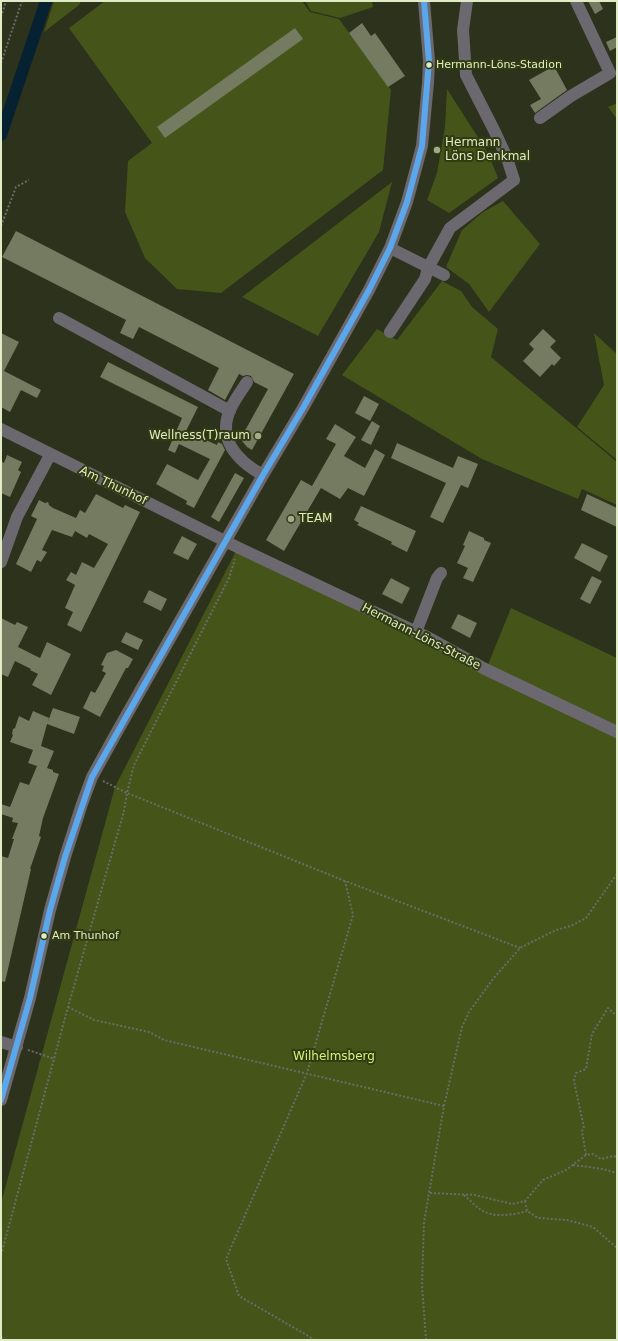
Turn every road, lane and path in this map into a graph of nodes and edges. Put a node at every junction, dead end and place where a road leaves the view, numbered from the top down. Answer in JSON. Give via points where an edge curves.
{"nodes":[{"id":1,"x":6,"y":1,"type":"edge"},
{"id":2,"x":22,"y":1,"type":"edge"},
{"id":3,"x":424,"y":1,"type":"edge"},
{"id":4,"x":467,"y":1,"type":"edge"},
{"id":5,"x":576,"y":1,"type":"edge"},
{"id":6,"x":1,"y":17,"type":"edge"},
{"id":7,"x":1,"y":64,"type":"edge"},
{"id":8,"x":540,"y":118,"type":"dead end"},
{"id":9,"x":29,"y":180,"type":"dead end"},
{"id":10,"x":1,"y":226,"type":"edge"},
{"id":11,"x":390,"y":248,"type":"junction"},
{"id":12,"x":428,"y":268,"type":"junction"},
{"id":13,"x":444,"y":275,"type":"dead end"},
{"id":14,"x":59,"y":318,"type":"dead end"},
{"id":15,"x":390,"y":332,"type":"dead end"},
{"id":16,"x":247,"y":382,"type":"dead end"},
{"id":17,"x":230,"y":411,"type":"junction"},
{"id":18,"x":1,"y":429,"type":"edge"},
{"id":19,"x":50,"y":455,"type":"junction"},
{"id":20,"x":263,"y":475,"type":"junction"},
{"id":21,"x":225,"y":542,"type":"junction"},
{"id":22,"x":238,"y":548,"type":"junction"},
{"id":23,"x":1,"y":562,"type":"edge"},
{"id":24,"x":437,"y":573,"type":"dead end"},
{"id":25,"x":416,"y":632,"type":"junction"},
{"id":26,"x":617,"y":732,"type":"edge"},
{"id":27,"x":92,"y":777,"type":"junction"},
{"id":28,"x":127,"y":793,"type":"junction"},
{"id":29,"x":617,"y":874,"type":"edge"},
{"id":30,"x":345,"y":881,"type":"junction"},
{"id":31,"x":520,"y":948,"type":"junction"},
{"id":32,"x":68,"y":1007,"type":"junction"},
{"id":33,"x":617,"y":1016,"type":"edge"},
{"id":34,"x":1,"y":1042,"type":"edge"},
{"id":35,"x":17,"y":1047,"type":"junction"},
{"id":36,"x":55,"y":1059,"type":"junction"},
{"id":37,"x":307,"y":1073,"type":"junction"},
{"id":38,"x":1,"y":1100,"type":"edge"},
{"id":39,"x":444,"y":1106,"type":"junction"},
{"id":40,"x":586,"y":1155,"type":"junction"},
{"id":41,"x":617,"y":1157,"type":"edge"},
{"id":42,"x":572,"y":1165,"type":"junction"},
{"id":43,"x":617,"y":1173,"type":"edge"},
{"id":44,"x":429,"y":1193,"type":"junction"},
{"id":45,"x":463,"y":1194,"type":"junction"},
{"id":46,"x":525,"y":1201,"type":"junction"},
{"id":47,"x":527,"y":1211,"type":"junction"},
{"id":48,"x":617,"y":1248,"type":"edge"},
{"id":49,"x":1,"y":1255,"type":"edge"},
{"id":50,"x":1,"y":1336,"type":"edge"},
{"id":51,"x":6,"y":1340,"type":"edge"},
{"id":52,"x":316,"y":1340,"type":"edge"},
{"id":53,"x":426,"y":1340,"type":"edge"}],
"edges":[{"from":1,"to":6,"type":"path"},
{"from":2,"to":7,"type":"path"},
{"from":3,"to":11,"type":"street","via":[[429,61],[422,146],[407,202]]},
{"from":4,"to":12,"type":"street","via":[[463,30],[466,75],[507,158],[514,180],[450,228]]},
{"from":5,"to":8,"type":"street","via":[[610,73]]},
{"from":9,"to":10,"type":"path","via":[[16,187]]},
{"from":11,"to":12,"type":"street"},
{"from":11,"to":20,"type":"street","via":[[303,408]]},
{"from":12,"to":13,"type":"street"},
{"from":12,"to":15,"type":"street","via":[[425,279]]},
{"from":14,"to":17,"type":"street"},
{"from":16,"to":17,"type":"street"},
{"from":17,"to":20,"type":"street","via":[[226,431],[229,443],[236,456]]},
{"from":18,"to":19,"type":"street","name":"Am Thunhof"},
{"from":19,"to":21,"type":"street","name":"Am Thunhof"},
{"from":19,"to":23,"type":"street","via":[[17,517]]},
{"from":20,"to":21,"type":"street"},
{"from":21,"to":22,"type":"street","name":"Hermann-Löns-Straße"},
{"from":21,"to":27,"type":"street"},
{"from":22,"to":25,"type":"street","name":"Hermann-Löns-Straße"},
{"from":22,"to":28,"type":"path","via":[[229,578],[134,765]]},
{"from":24,"to":25,"type":"street"},
{"from":25,"to":26,"type":"street","name":"Hermann-Löns-Straße","via":[[484,669]]},
{"from":27,"to":28,"type":"path"},
{"from":27,"to":35,"type":"street","via":[[50,910]]},
{"from":28,"to":30,"type":"path"},
{"from":28,"to":32,"type":"path"},
{"from":29,"to":31,"type":"path","via":[[586,918]]},
{"from":30,"to":31,"type":"path"},
{"from":30,"to":37,"type":"path","via":[[353,915]]},
{"from":31,"to":39,"type":"path","via":[[469,1012],[459,1037]]},
{"from":32,"to":36,"type":"path"},
{"from":32,"to":37,"type":"path","via":[[94,1020],[149,1032],[164,1040]]},
{"from":33,"to":40,"type":"path","via":[[608,1008],[592,1034],[586,1069],[576,1073],[574,1081],[584,1128],[582,1131]]},
{"from":34,"to":35,"type":"street"},
{"from":35,"to":36,"type":"path"},
{"from":35,"to":38,"type":"street"},
{"from":36,"to":49,"type":"path"},
{"from":37,"to":39,"type":"path"},
{"from":37,"to":52,"type":"path","via":[[226,1259],[239,1296]]},
{"from":39,"to":44,"type":"path"},
{"from":40,"to":41,"type":"path","via":[[593,1154],[601,1158]]},
{"from":40,"to":42,"type":"path"},
{"from":42,"to":43,"type":"path"},
{"from":42,"to":46,"type":"path","via":[[543,1180]]},
{"from":44,"to":45,"type":"path"},
{"from":44,"to":53,"type":"path","via":[[424,1222],[422,1285]]},
{"from":45,"to":46,"type":"path","via":[[512,1204]]},
{"from":45,"to":47,"type":"path","via":[[482,1211],[504,1215]]},
{"from":46,"to":47,"type":"path"},
{"from":47,"to":48,"type":"path","via":[[538,1218],[567,1220],[593,1227]]},
{"from":50,"to":51,"type":"path"}]}
